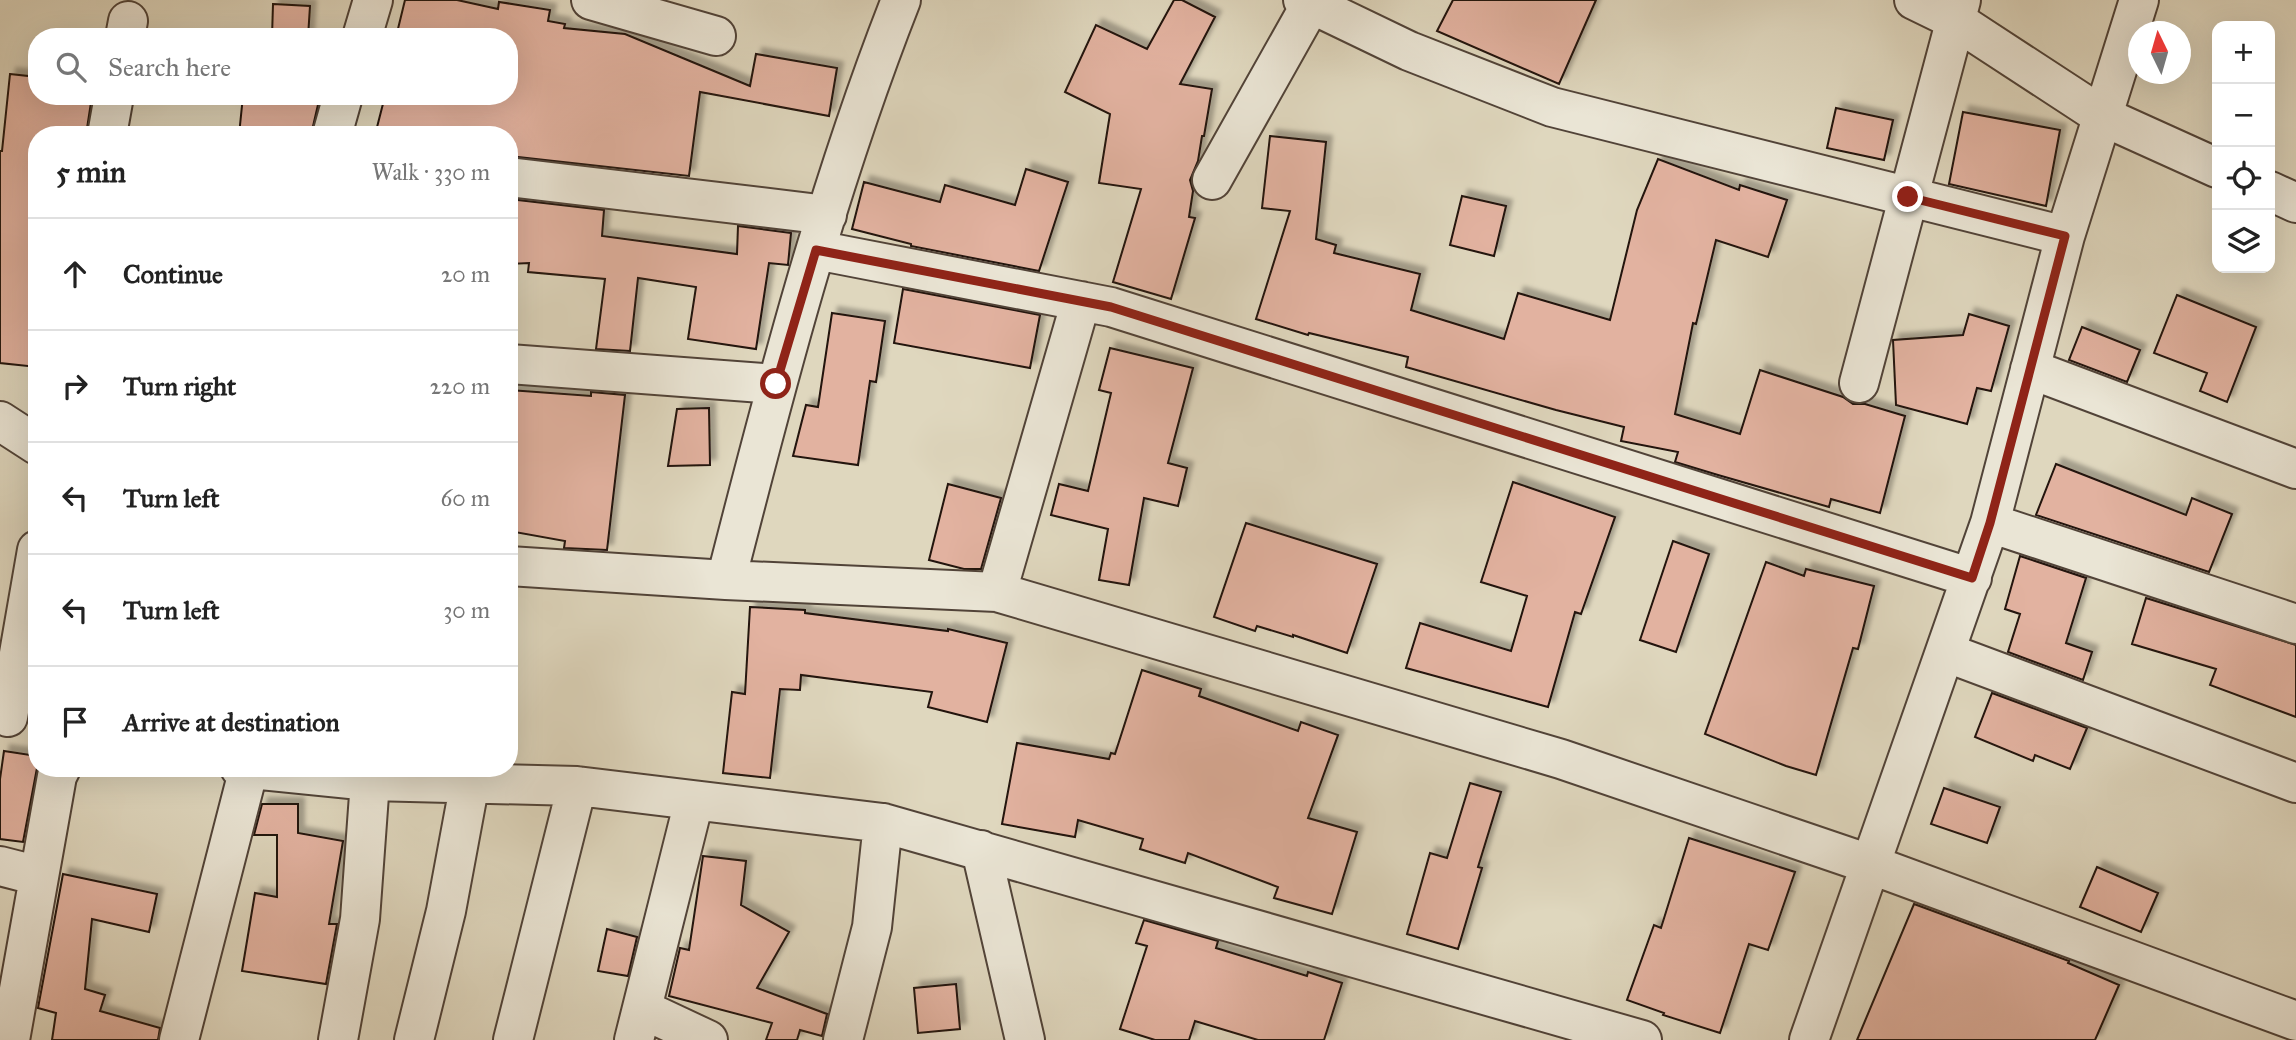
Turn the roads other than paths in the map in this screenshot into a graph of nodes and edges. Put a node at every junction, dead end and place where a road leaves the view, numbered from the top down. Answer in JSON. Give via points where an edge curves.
{"nodes":[{"id":1,"x":373,"y":0,"type":"edge"},
{"id":2,"x":591,"y":0,"type":"edge"},
{"id":3,"x":901,"y":0,"type":"edge"},
{"id":4,"x":1914,"y":0,"type":"edge"},
{"id":5,"x":2139,"y":0,"type":"edge"},
{"id":6,"x":1307,"y":2,"type":"edge"},
{"id":7,"x":1958,"y":10,"type":"edge"},
{"id":8,"x":365,"y":28,"type":"edge"},
{"id":9,"x":716,"y":36,"type":"dead end"},
{"id":10,"x":112,"y":105,"type":"edge"},
{"id":11,"x":340,"y":105,"type":"edge"},
{"id":12,"x":2102,"y":116,"type":"junction"},
{"id":13,"x":109,"y":126,"type":"edge"},
{"id":14,"x":334,"y":126,"type":"edge"},
{"id":15,"x":2212,"y":166,"type":"edge"},
{"id":16,"x":518,"y":179,"type":"edge"},
{"id":17,"x":1212,"y":180,"type":"dead end"},
{"id":18,"x":2275,"y":193,"type":"edge"},
{"id":19,"x":1908,"y":197,"type":"junction"},
{"id":20,"x":2296,"y":203,"type":"edge"},
{"id":21,"x":821,"y":233,"type":"junction"},
{"id":22,"x":2065,"y":236,"type":"junction"},
{"id":23,"x":1081,"y":301,"type":"junction"},
{"id":24,"x":518,"y":365,"type":"edge"},
{"id":25,"x":2030,"y":369,"type":"junction"},
{"id":26,"x":1859,"y":383,"type":"dead end"},
{"id":27,"x":776,"y":384,"type":"junction"},
{"id":28,"x":0,"y":421,"type":"edge"},
{"id":29,"x":28,"y":439,"type":"edge"},
{"id":30,"x":2296,"y":469,"type":"edge"},
{"id":31,"x":1990,"y":523,"type":"junction"},
{"id":32,"x":518,"y":567,"type":"edge"},
{"id":33,"x":1972,"y":578,"type":"junction"},
{"id":34,"x":726,"y":580,"type":"junction"},
{"id":35,"x":997,"y":592,"type":"junction"},
{"id":36,"x":28,"y":602,"type":"edge"},
{"id":37,"x":2296,"y":624,"type":"edge"},
{"id":38,"x":1945,"y":652,"type":"junction"},
{"id":39,"x":8,"y":717,"type":"dead end"},
{"id":40,"x":57,"y":777,"type":"edge"},
{"id":41,"x":244,"y":777,"type":"edge"},
{"id":42,"x":329,"y":777,"type":"edge"},
{"id":43,"x":370,"y":781,"type":"junction"},
{"id":44,"x":470,"y":782,"type":"junction"},
{"id":45,"x":2296,"y":783,"type":"edge"},
{"id":46,"x":577,"y":786,"type":"junction"},
{"id":47,"x":694,"y":801,"type":"junction"},
{"id":48,"x":883,"y":823,"type":"junction"},
{"id":49,"x":981,"y":850,"type":"junction"},
{"id":50,"x":1872,"y":865,"type":"junction"},
{"id":51,"x":0,"y":866,"type":"edge"},
{"id":52,"x":39,"y":876,"type":"junction"},
{"id":53,"x":2296,"y":1021,"type":"edge"},
{"id":54,"x":639,"y":1025,"type":"edge"},
{"id":55,"x":10,"y":1040,"type":"edge"},
{"id":56,"x":179,"y":1040,"type":"edge"},
{"id":57,"x":338,"y":1040,"type":"edge"},
{"id":58,"x":414,"y":1040,"type":"edge"},
{"id":59,"x":513,"y":1040,"type":"edge"},
{"id":60,"x":708,"y":1040,"type":"edge"},
{"id":61,"x":843,"y":1040,"type":"edge"},
{"id":62,"x":1025,"y":1040,"type":"edge"},
{"id":63,"x":1642,"y":1040,"type":"edge"},
{"id":64,"x":1809,"y":1040,"type":"edge"}],
"edges":[{"from":1,"to":8,"type":"street"},
{"from":2,"to":9,"type":"street"},
{"from":3,"to":21,"type":"street"},
{"from":4,"to":7,"type":"street"},
{"from":5,"to":12,"type":"street"},
{"from":6,"to":17,"type":"street"},
{"from":6,"to":19,"type":"street","via":[[1409,51],[1552,107]]},
{"from":7,"to":12,"type":"street"},
{"from":7,"to":19,"type":"street"},
{"from":10,"to":13,"type":"street"},
{"from":11,"to":14,"type":"street"},
{"from":12,"to":15,"type":"street"},
{"from":12,"to":22,"type":"street"},
{"from":16,"to":21,"type":"street"},
{"from":18,"to":20,"type":"street"},
{"from":19,"to":22,"type":"street"},
{"from":19,"to":26,"type":"street"},
{"from":21,"to":23,"type":"street"},
{"from":21,"to":27,"type":"street"},
{"from":22,"to":25,"type":"street"},
{"from":23,"to":33,"type":"street"},
{"from":23,"to":35,"type":"street"},
{"from":24,"to":27,"type":"street"},
{"from":25,"to":30,"type":"street"},
{"from":25,"to":31,"type":"street"},
{"from":27,"to":34,"type":"street"},
{"from":28,"to":29,"type":"street"},
{"from":31,"to":33,"type":"street"},
{"from":31,"to":37,"type":"street"},
{"from":32,"to":34,"type":"street"},
{"from":33,"to":38,"type":"street"},
{"from":34,"to":35,"type":"street"},
{"from":35,"to":50,"type":"street","via":[[1560,758]]},
{"from":36,"to":39,"type":"street"},
{"from":38,"to":45,"type":"street"},
{"from":38,"to":50,"type":"street"},
{"from":40,"to":52,"type":"street"},
{"from":41,"to":56,"type":"street"},
{"from":42,"to":43,"type":"street"},
{"from":43,"to":44,"type":"street"},
{"from":43,"to":57,"type":"street","via":[[360,919]]},
{"from":44,"to":46,"type":"street"},
{"from":44,"to":58,"type":"street","via":[[446,911]]},
{"from":46,"to":47,"type":"street"},
{"from":46,"to":59,"type":"street"},
{"from":47,"to":48,"type":"street"},
{"from":47,"to":54,"type":"street"},
{"from":48,"to":49,"type":"street"},
{"from":48,"to":61,"type":"street","via":[[872,928]]},
{"from":49,"to":62,"type":"street"},
{"from":49,"to":63,"type":"street"},
{"from":50,"to":53,"type":"street"},
{"from":50,"to":64,"type":"street"},
{"from":51,"to":52,"type":"street"},
{"from":52,"to":55,"type":"street"},
{"from":54,"to":60,"type":"street"}]}
